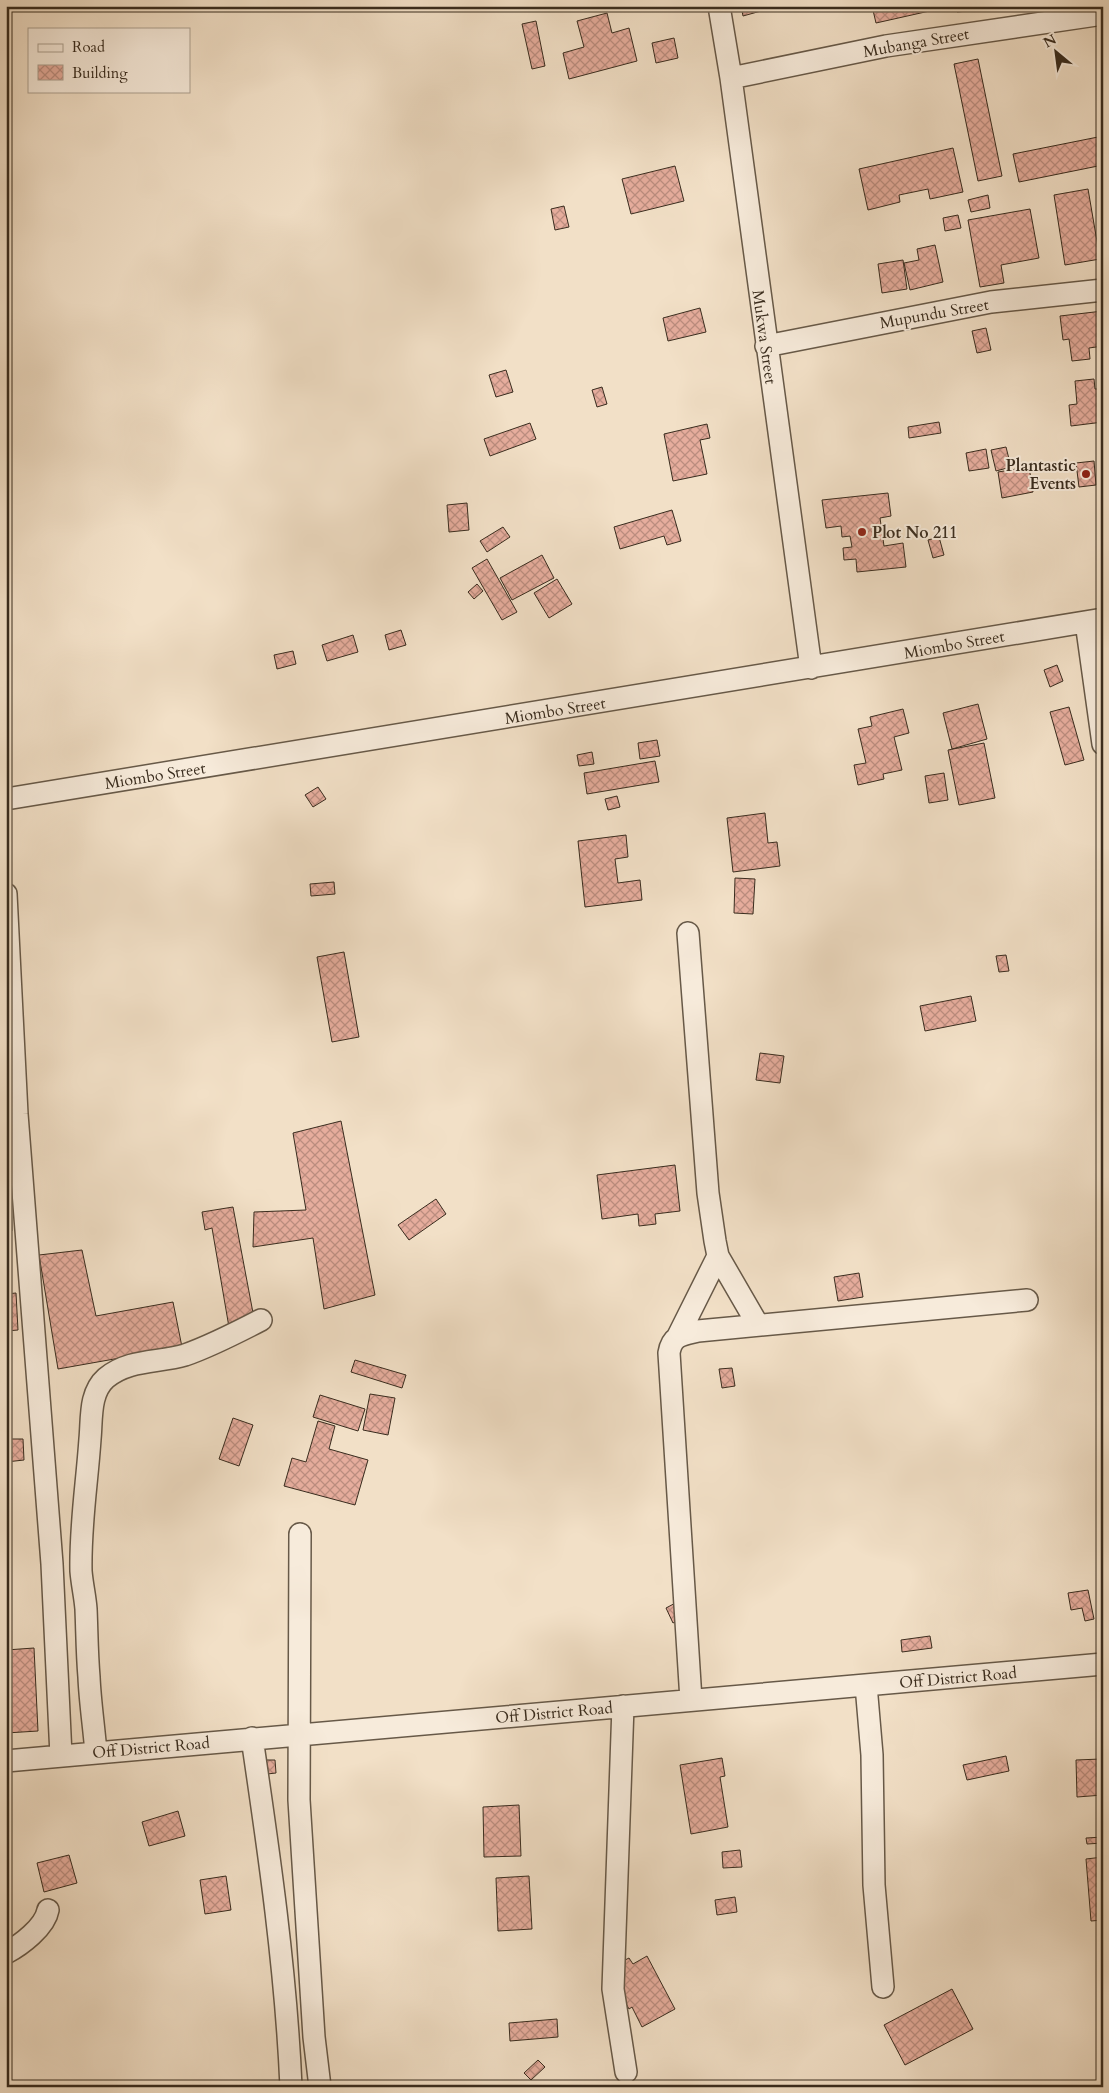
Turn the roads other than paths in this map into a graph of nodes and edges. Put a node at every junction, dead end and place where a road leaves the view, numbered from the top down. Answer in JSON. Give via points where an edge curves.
{"nodes":[{"id":1,"x":719,"y":6,"type":"edge"},
{"id":2,"x":1103,"y":14,"type":"edge"},
{"id":3,"x":731,"y":78,"type":"junction"},
{"id":4,"x":1103,"y":290,"type":"edge"},
{"id":5,"x":766,"y":346,"type":"junction"},
{"id":6,"x":1094,"y":620,"type":"edge"},
{"id":7,"x":811,"y":668,"type":"junction"},
{"id":8,"x":1103,"y":744,"type":"edge"},
{"id":9,"x":6,"y":799,"type":"edge"},
{"id":10,"x":6,"y":894,"type":"edge"},
{"id":11,"x":688,"y":933,"type":"dead end"},
{"id":12,"x":718,"y":1256,"type":"junction"},
{"id":13,"x":1028,"y":1300,"type":"dead end"},
{"id":14,"x":261,"y":1320,"type":"dead end"},
{"id":15,"x":758,"y":1325,"type":"junction"},
{"id":16,"x":678,"y":1336,"type":"junction"},
{"id":17,"x":300,"y":1534,"type":"dead end"},
{"id":18,"x":1103,"y":1664,"type":"edge"},
{"id":19,"x":866,"y":1685,"type":"junction"},
{"id":20,"x":691,"y":1700,"type":"junction"},
{"id":21,"x":623,"y":1706,"type":"junction"},
{"id":22,"x":300,"y":1735,"type":"junction"},
{"id":23,"x":252,"y":1738,"type":"junction"},
{"id":24,"x":96,"y":1753,"type":"junction"},
{"id":25,"x":61,"y":1756,"type":"junction"},
{"id":26,"x":6,"y":1761,"type":"edge"},
{"id":27,"x":48,"y":1910,"type":"dead end"},
{"id":28,"x":6,"y":1953,"type":"edge"},
{"id":29,"x":883,"y":1987,"type":"dead end"},
{"id":30,"x":626,"y":2072,"type":"dead end"},
{"id":31,"x":291,"y":2087,"type":"edge"},
{"id":32,"x":320,"y":2087,"type":"edge"}],
"edges":[{"from":1,"to":3,"type":"street","name":"Mukwa Street"},
{"from":2,"to":3,"type":"street","name":"Mubanga Street","via":[[886,46]]},
{"from":3,"to":5,"type":"street","name":"Mukwa Street"},
{"from":4,"to":5,"type":"street","name":"Mupundu Street","via":[[992,302]]},
{"from":5,"to":7,"type":"street","name":"Mukwa Street"},
{"from":6,"to":7,"type":"street","name":"Miombo Street"},
{"from":6,"to":8,"type":"street"},
{"from":7,"to":9,"type":"street","name":"Miombo Street"},
{"from":10,"to":25,"type":"street","via":[[17,1114],[52,1564]]},
{"from":11,"to":12,"type":"street","via":[[708,1193]]},
{"from":12,"to":15,"type":"street"},
{"from":12,"to":16,"type":"street"},
{"from":13,"to":15,"type":"street"},
{"from":14,"to":24,"type":"street","via":[[183,1355],[118,1369],[103,1380],[94,1395],[82,1511],[81,1557]]},
{"from":15,"to":16,"type":"street"},
{"from":16,"to":20,"type":"street","via":[[671,1342],[669,1353]]},
{"from":17,"to":22,"type":"street"},
{"from":18,"to":19,"type":"street","name":"Off District Road"},
{"from":19,"to":20,"type":"street","name":"Off District Road"},
{"from":19,"to":29,"type":"street","via":[[872,1755],[874,1885]]},
{"from":20,"to":21,"type":"street","name":"Off District Road"},
{"from":21,"to":22,"type":"street","name":"Off District Road"},
{"from":21,"to":30,"type":"street","via":[[613,1990]]},
{"from":22,"to":23,"type":"street","name":"Off District Road"},
{"from":22,"to":32,"type":"street","via":[[299,1800]]},
{"from":23,"to":24,"type":"street","name":"Off District Road"},
{"from":23,"to":31,"type":"street","via":[[282,1965]]},
{"from":24,"to":25,"type":"street","name":"Off District Road"},
{"from":25,"to":26,"type":"street","name":"Off District Road"},
{"from":27,"to":28,"type":"street","via":[[35,1930]]}]}
